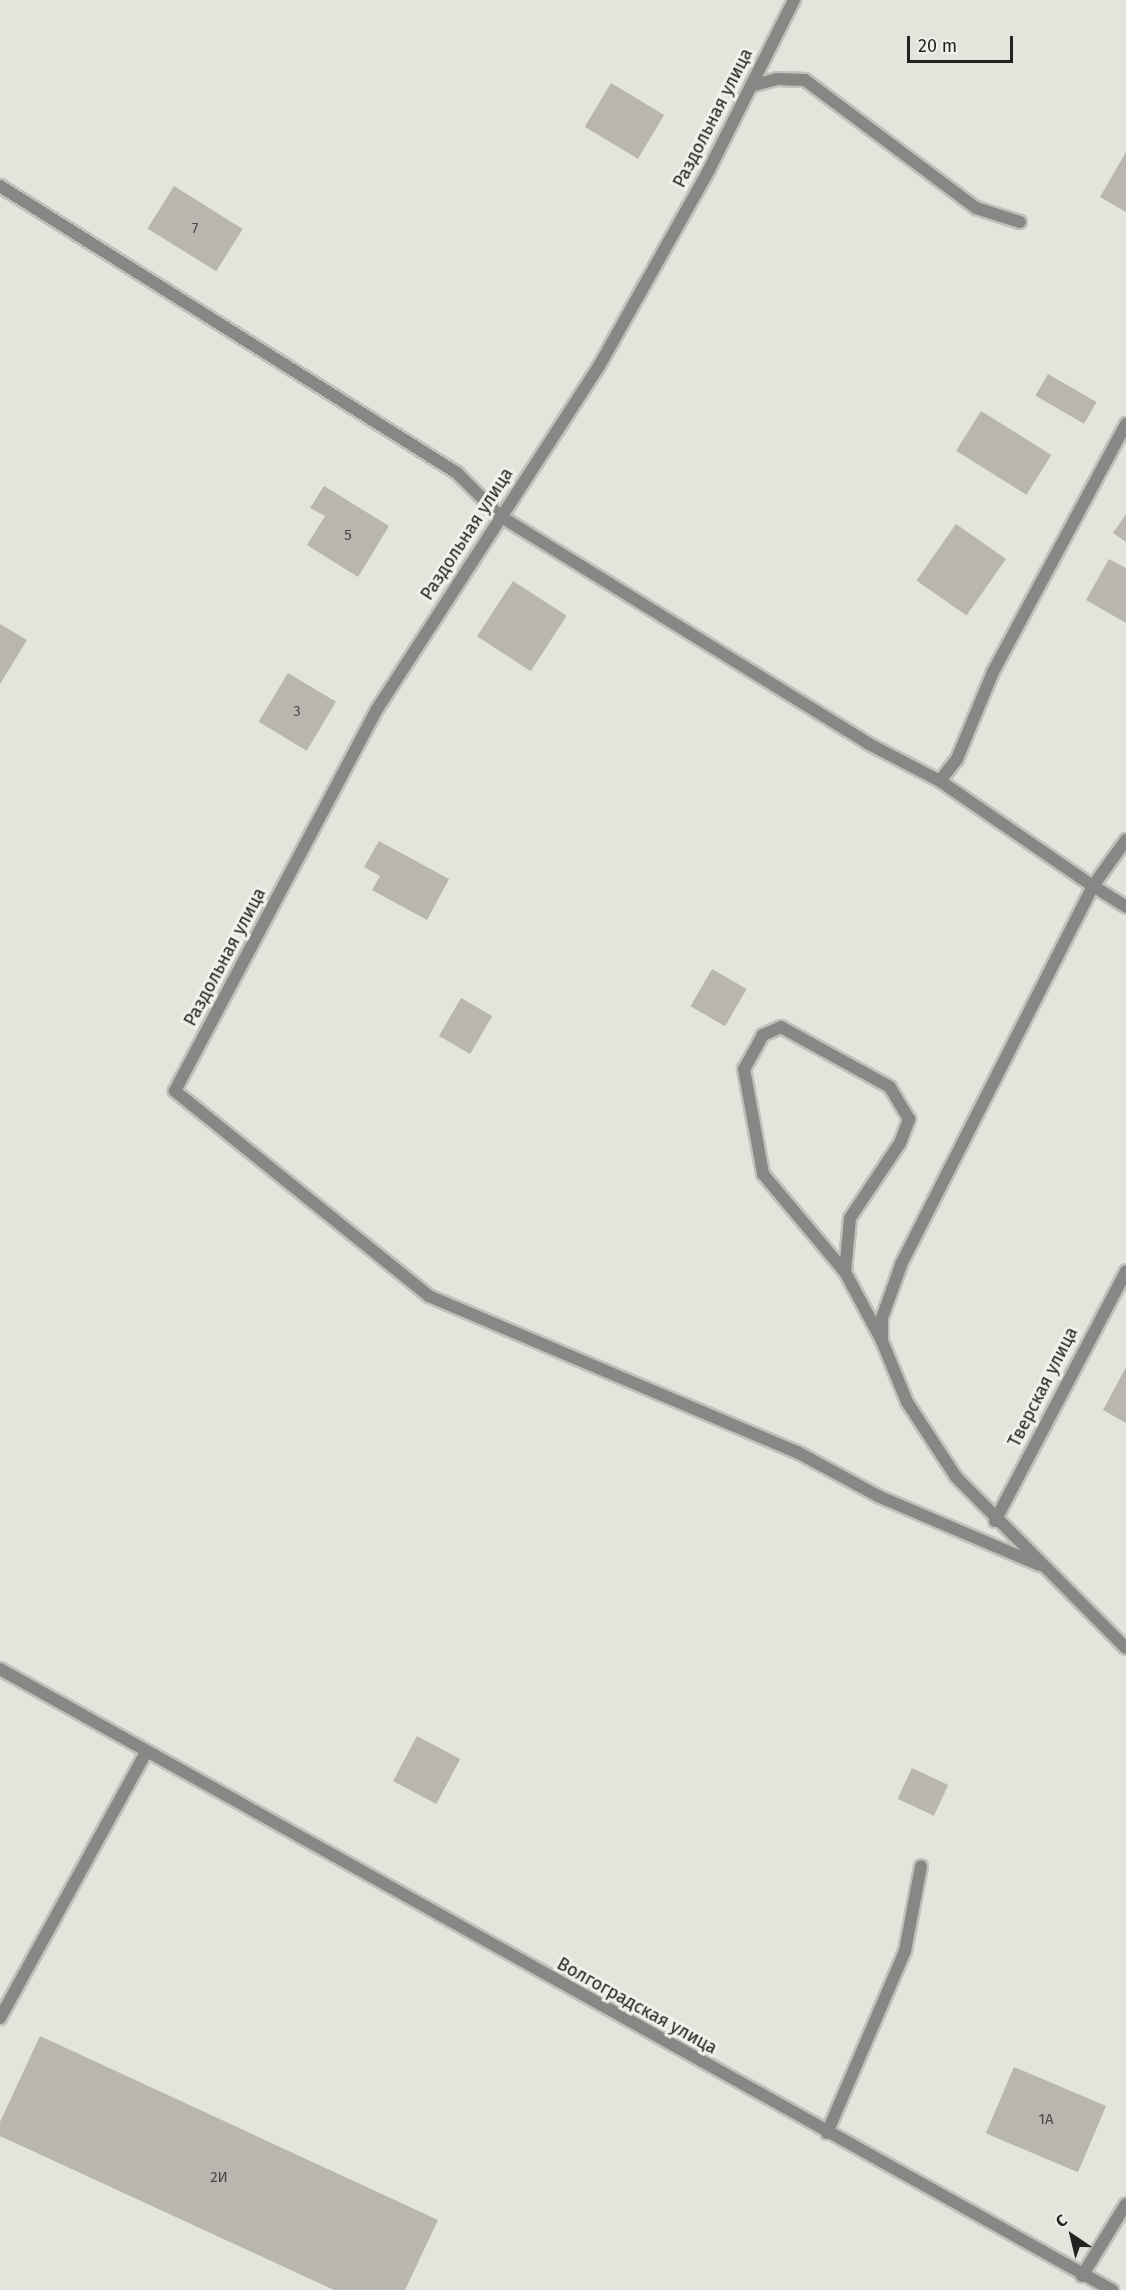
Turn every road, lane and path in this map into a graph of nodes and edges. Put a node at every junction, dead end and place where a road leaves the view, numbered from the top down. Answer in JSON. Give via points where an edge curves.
{"nodes":[{"id":1,"x":794,"y":0,"type":"edge"},
{"id":2,"x":751,"y":86,"type":"junction"},
{"id":3,"x":0,"y":186,"type":"edge"},
{"id":4,"x":1020,"y":222,"type":"dead end"},
{"id":5,"x":1126,"y":424,"type":"edge"},
{"id":6,"x":500,"y":516,"type":"junction"},
{"id":7,"x":940,"y":781,"type":"junction"},
{"id":8,"x":1126,"y":840,"type":"edge"},
{"id":9,"x":1093,"y":886,"type":"junction"},
{"id":10,"x":1126,"y":907,"type":"edge"},
{"id":11,"x":1126,"y":1271,"type":"edge"},
{"id":12,"x":845,"y":1272,"type":"junction"},
{"id":13,"x":882,"y":1341,"type":"junction"},
{"id":14,"x":995,"y":1521,"type":"junction"},
{"id":15,"x":1040,"y":1565,"type":"junction"},
{"id":16,"x":1126,"y":1648,"type":"edge"},
{"id":17,"x":0,"y":1669,"type":"edge"},
{"id":18,"x":146,"y":1752,"type":"junction"},
{"id":19,"x":921,"y":1866,"type":"dead end"},
{"id":20,"x":0,"y":2018,"type":"edge"},
{"id":21,"x":827,"y":2133,"type":"junction"},
{"id":22,"x":1126,"y":2204,"type":"edge"},
{"id":23,"x":1082,"y":2276,"type":"junction"},
{"id":24,"x":1112,"y":2290,"type":"edge"}],
"edges":[{"from":1,"to":2,"type":"street","name":"Раздольная улица"},
{"from":2,"to":4,"type":"street","via":[[777,79],[806,80],[976,208]]},
{"from":2,"to":6,"type":"street","name":"Раздольная улица","via":[[599,366]]},
{"from":3,"to":6,"type":"street","via":[[457,473]]},
{"from":5,"to":7,"type":"street","via":[[993,672],[957,759]]},
{"from":6,"to":7,"type":"street","via":[[869,744]]},
{"from":6,"to":15,"type":"street","name":"Раздольная улица","via":[[377,709],[174,1091],[429,1296],[797,1452],[878,1496]]},
{"from":7,"to":9,"type":"street"},
{"from":8,"to":9,"type":"street"},
{"from":9,"to":10,"type":"street"},
{"from":9,"to":13,"type":"street","via":[[901,1265],[882,1318]]},
{"from":11,"to":14,"type":"street","name":"Тверская улица"},
{"from":12,"to":12,"type":"street","via":[[850,1218],[900,1143],[909,1119],[890,1087],[782,1027],[763,1035],[744,1069],[756,1151],[763,1174],[801,1226]]},
{"from":12,"to":13,"type":"street"},
{"from":13,"to":14,"type":"street","via":[[931,1444]]},
{"from":14,"to":15,"type":"street"},
{"from":15,"to":16,"type":"street"},
{"from":17,"to":18,"type":"street","name":"Волгоградская улица"},
{"from":18,"to":20,"type":"street"},
{"from":18,"to":21,"type":"street","name":"Волгоградская улица"},
{"from":19,"to":21,"type":"street","via":[[905,1951]]},
{"from":21,"to":23,"type":"street","name":"Волгоградская улица"},
{"from":22,"to":23,"type":"street"},
{"from":23,"to":24,"type":"street","name":"Волгоградская улица"}]}
